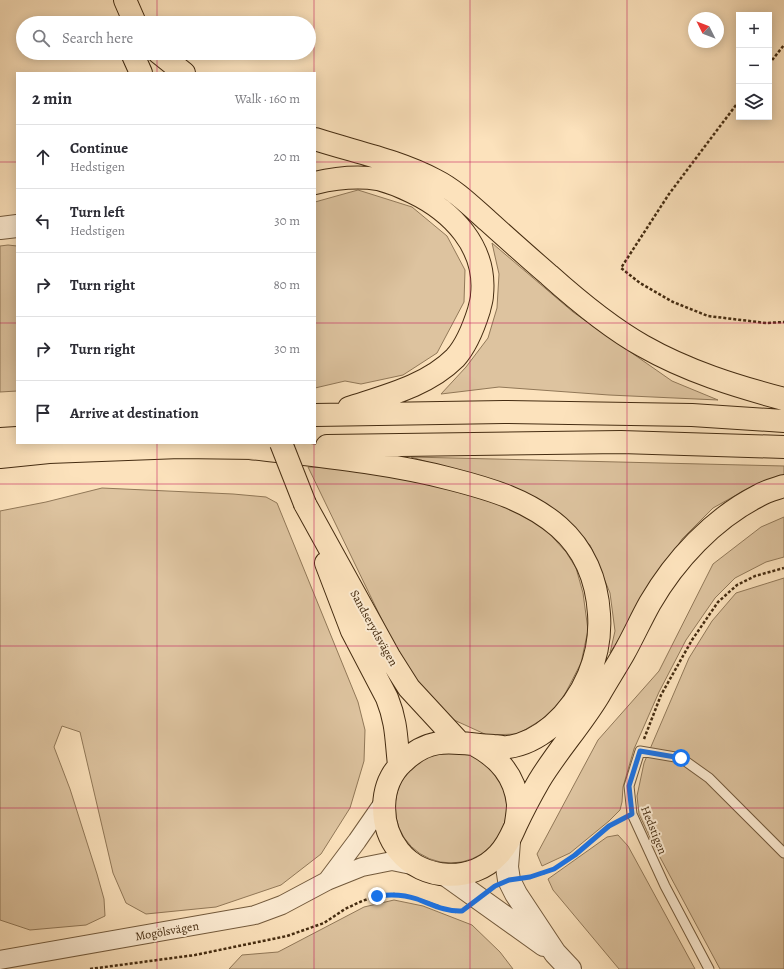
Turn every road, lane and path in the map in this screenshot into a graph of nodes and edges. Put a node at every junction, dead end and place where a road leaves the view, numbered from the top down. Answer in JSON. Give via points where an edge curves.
{"nodes":[{"id":1,"x":109,"y":0,"type":"edge"},
{"id":2,"x":124,"y":0,"type":"edge"},
{"id":3,"x":115,"y":16,"type":"edge"},
{"id":4,"x":132,"y":16,"type":"edge"},
{"id":5,"x":784,"y":45,"type":"edge"},
{"id":6,"x":135,"y":60,"type":"edge"},
{"id":7,"x":158,"y":60,"type":"edge"},
{"id":8,"x":168,"y":60,"type":"edge"},
{"id":9,"x":772,"y":60,"type":"edge"},
{"id":10,"x":141,"y":72,"type":"edge"},
{"id":11,"x":166,"y":72,"type":"edge"},
{"id":12,"x":183,"y":72,"type":"edge"},
{"id":13,"x":736,"y":105,"type":"edge"},
{"id":14,"x":316,"y":139,"type":"edge"},
{"id":15,"x":346,"y":149,"type":"junction"},
{"id":16,"x":316,"y":150,"type":"edge"},
{"id":17,"x":316,"y":183,"type":"edge"},
{"id":18,"x":16,"y":226,"type":"edge"},
{"id":19,"x":0,"y":228,"type":"edge"},
{"id":20,"x":784,"y":322,"type":"edge"},
{"id":21,"x":784,"y":399,"type":"edge"},
{"id":22,"x":322,"y":415,"type":"edge"},
{"id":23,"x":784,"y":421,"type":"edge"},
{"id":24,"x":16,"y":438,"type":"edge"},
{"id":25,"x":0,"y":439,"type":"edge"},
{"id":26,"x":281,"y":444,"type":"edge"},
{"id":27,"x":784,"y":447,"type":"edge"},
{"id":28,"x":250,"y":448,"type":"junction"},
{"id":29,"x":0,"y":457,"type":"edge"},
{"id":30,"x":784,"y":486,"type":"edge"},
{"id":31,"x":306,"y":504,"type":"junction"},
{"id":32,"x":784,"y":568,"type":"edge"},
{"id":33,"x":466,"y":743,"type":"junction"},
{"id":34,"x":640,"y":751,"type":"junction"},
{"id":35,"x":399,"y":765,"type":"junction"},
{"id":36,"x":384,"y":802,"type":"junction"},
{"id":37,"x":632,"y":814,"type":"junction"},
{"id":38,"x":512,"y":833,"type":"junction"},
{"id":39,"x":784,"y":853,"type":"edge"},
{"id":40,"x":416,"y":866,"type":"junction"},
{"id":41,"x":446,"y":875,"type":"junction"},
{"id":42,"x":509,"y":880,"type":"junction"},
{"id":43,"x":327,"y":881,"type":"junction"},
{"id":44,"x":478,"y":898,"type":"junction"},
{"id":45,"x":555,"y":953,"type":"junction"},
{"id":46,"x":0,"y":960,"type":"edge"},
{"id":47,"x":90,"y":969,"type":"edge"},
{"id":48,"x":570,"y":969,"type":"edge"},
{"id":49,"x":709,"y":969,"type":"edge"}],
"edges":[{"from":1,"to":3,"type":"highway"},
{"from":2,"to":4,"type":"highway"},
{"from":5,"to":9,"type":"path"},
{"from":6,"to":10,"type":"highway"},
{"from":7,"to":11,"type":"highway"},
{"from":8,"to":12,"type":"highway"},
{"from":13,"to":20,"type":"path","via":[[669,194],[621,268],[640,283],[673,302],[708,316],[766,323]]},
{"from":14,"to":15,"type":"highway"},
{"from":15,"to":16,"type":"highway"},
{"from":15,"to":21,"type":"highway","via":[[408,167],[463,198],[549,276],[602,319],[642,346],[688,369],[738,387]]},
{"from":17,"to":22,"type":"highway","via":[[354,177],[379,180],[424,198],[455,221],[475,250],[481,272],[482,295],[477,317],[468,338],[455,358],[433,376],[409,388]]},
{"from":18,"to":19,"type":"street"},
{"from":22,"to":23,"type":"highway","via":[[504,412],[692,415]]},
{"from":24,"to":25,"type":"highway"},
{"from":26,"to":31,"type":"highway","name":"Sandserydsvägen","bridge":true},
{"from":27,"to":28,"type":"highway","via":[[613,442]]},
{"from":28,"to":29,"type":"highway","via":[[180,446]]},
{"from":28,"to":33,"type":"highway","via":[[425,472],[487,489],[506,495],[544,516],[561,529],[578,549],[596,588],[600,628],[597,652],[579,693],[566,712],[549,728],[530,740],[509,747]]},
{"from":30,"to":38,"type":"highway","via":[[759,495],[730,513],[701,537],[678,563],[652,600],[595,701],[539,781]]},
{"from":31,"to":33,"type":"highway","name":"Sandserydsvägen","via":[[390,658],[410,688]]},
{"from":31,"to":35,"type":"highway","name":"Sandserydsvägen","via":[[345,617],[392,710]]},
{"from":32,"to":34,"type":"path","via":[[755,576],[737,585],[718,602],[692,640],[661,695]]},
{"from":33,"to":35,"type":"highway","via":[[436,742],[416,750]]},
{"from":33,"to":38,"type":"highway","via":[[488,752],[503,766],[514,784],[518,805]]},
{"from":34,"to":37,"type":"lane","name":"Hedstigen","via":[[629,786]]},
{"from":34,"to":39,"type":"lane","via":[[681,758],[687,762],[709,778]]},
{"from":35,"to":36,"type":"highway","via":[[388,782]]},
{"from":36,"to":40,"type":"highway","via":[[384,821],[390,839],[401,854]]},
{"from":36,"to":43,"type":"street","name":"Mogölsvägen"},
{"from":37,"to":42,"type":"path","via":[[609,826],[554,869],[530,877]]},
{"from":37,"to":49,"type":"lane","name":"Hedstigen"},
{"from":38,"to":41,"type":"highway","via":[[497,857],[482,868],[464,874]]},
{"from":38,"to":42,"type":"street","via":[[507,867]]},
{"from":40,"to":41,"type":"highway"},
{"from":40,"to":43,"type":"street","name":"Mogölsvägen","via":[[392,861],[362,867]]},
{"from":41,"to":44,"type":"street"},
{"from":42,"to":45,"type":"street"},
{"from":43,"to":46,"type":"street","name":"Mogölsvägen","via":[[282,905],[255,915]]},
{"from":44,"to":45,"type":"street"},
{"from":44,"to":47,"type":"path","via":[[462,911],[455,912],[415,898],[394,894],[377,896],[345,909],[324,923],[286,936],[195,955]]},
{"from":45,"to":48,"type":"street"}]}
